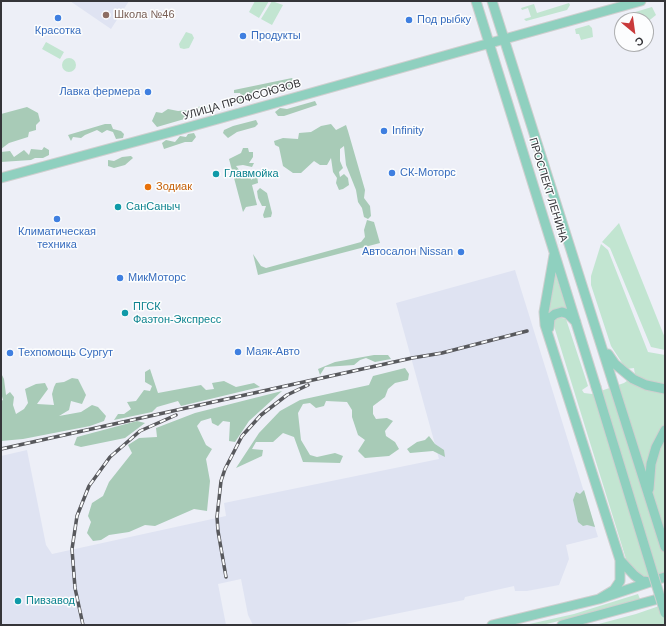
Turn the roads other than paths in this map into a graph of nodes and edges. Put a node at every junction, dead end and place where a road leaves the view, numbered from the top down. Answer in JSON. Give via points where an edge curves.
{"nodes":[{"id":1,"x":476,"y":1,"type":"edge"},
{"id":2,"x":492,"y":1,"type":"edge"},
{"id":3,"x":641,"y":1,"type":"edge"},
{"id":4,"x":503,"y":38,"type":"junction"},
{"id":5,"x":489,"y":43,"type":"junction"},
{"id":6,"x":1,"y":178,"type":"edge"},
{"id":7,"x":555,"y":252,"type":"junction"},
{"id":8,"x":577,"y":324,"type":"junction"},
{"id":9,"x":600,"y":336,"type":"junction"},
{"id":10,"x":551,"y":341,"type":"junction"},
{"id":11,"x":665,"y":389,"type":"edge"},
{"id":12,"x":665,"y":430,"type":"edge"},
{"id":13,"x":649,"y":494,"type":"junction"},
{"id":14,"x":665,"y":547,"type":"edge"},
{"id":15,"x":620,"y":560,"type":"junction"},
{"id":16,"x":665,"y":577,"type":"edge"},
{"id":17,"x":652,"y":582,"type":"junction"},
{"id":18,"x":665,"y":597,"type":"edge"},
{"id":19,"x":599,"y":599,"type":"junction"},
{"id":20,"x":665,"y":612,"type":"edge"},
{"id":21,"x":604,"y":614,"type":"junction"},
{"id":22,"x":492,"y":625,"type":"edge"},
{"id":23,"x":562,"y":625,"type":"edge"},
{"id":24,"x":580,"y":625,"type":"edge"}],
"edges":[{"from":1,"to":5,"type":"main road","name":"ПРОСПЕКТ ЛЕНИНА"},
{"from":2,"to":4,"type":"main road","name":"ПРОСПЕКТ ЛЕНИНА"},
{"from":3,"to":4,"type":"main road","name":"УЛИЦА ПРОФСОЮЗОВ"},
{"from":4,"to":5,"type":"main road","name":"УЛИЦА ПРОФСОЮЗОВ"},
{"from":4,"to":9,"type":"main road","name":"ПРОСПЕКТ ЛЕНИНА"},
{"from":5,"to":6,"type":"main road","name":"УЛИЦА ПРОФСОЮЗОВ"},
{"from":5,"to":7,"type":"main road","name":"ПРОСПЕКТ ЛЕНИНА"},
{"from":7,"to":8,"type":"main road","name":"ПРОСПЕКТ ЛЕНИНА"},
{"from":7,"to":10,"type":"main road","via":[[544,312],[545,325]]},
{"from":8,"to":10,"type":"main road","via":[[568,314],[555,314],[550,318]]},
{"from":8,"to":20,"type":"main road","name":"ПРОСПЕКТ ЛЕНИНА","bridge":true},
{"from":9,"to":11,"type":"main road","via":[[608,354],[625,373],[646,385]]},
{"from":9,"to":13,"type":"main road","name":"ПРОСПЕКТ ЛЕНИНА"},
{"from":10,"to":15,"type":"main road"},
{"from":12,"to":13,"type":"main road","via":[[651,464]]},
{"from":13,"to":14,"type":"main road","name":"ПРОСПЕКТ ЛЕНИНА"},
{"from":15,"to":17,"type":"main road","via":[[642,581]]},
{"from":15,"to":19,"type":"main road","via":[[620,581],[614,590]]},
{"from":16,"to":17,"type":"main road"},
{"from":17,"to":19,"type":"main road"},
{"from":18,"to":21,"type":"main road"},
{"from":19,"to":22,"type":"main road"},
{"from":21,"to":23,"type":"main road"},
{"from":21,"to":24,"type":"main road"}]}
